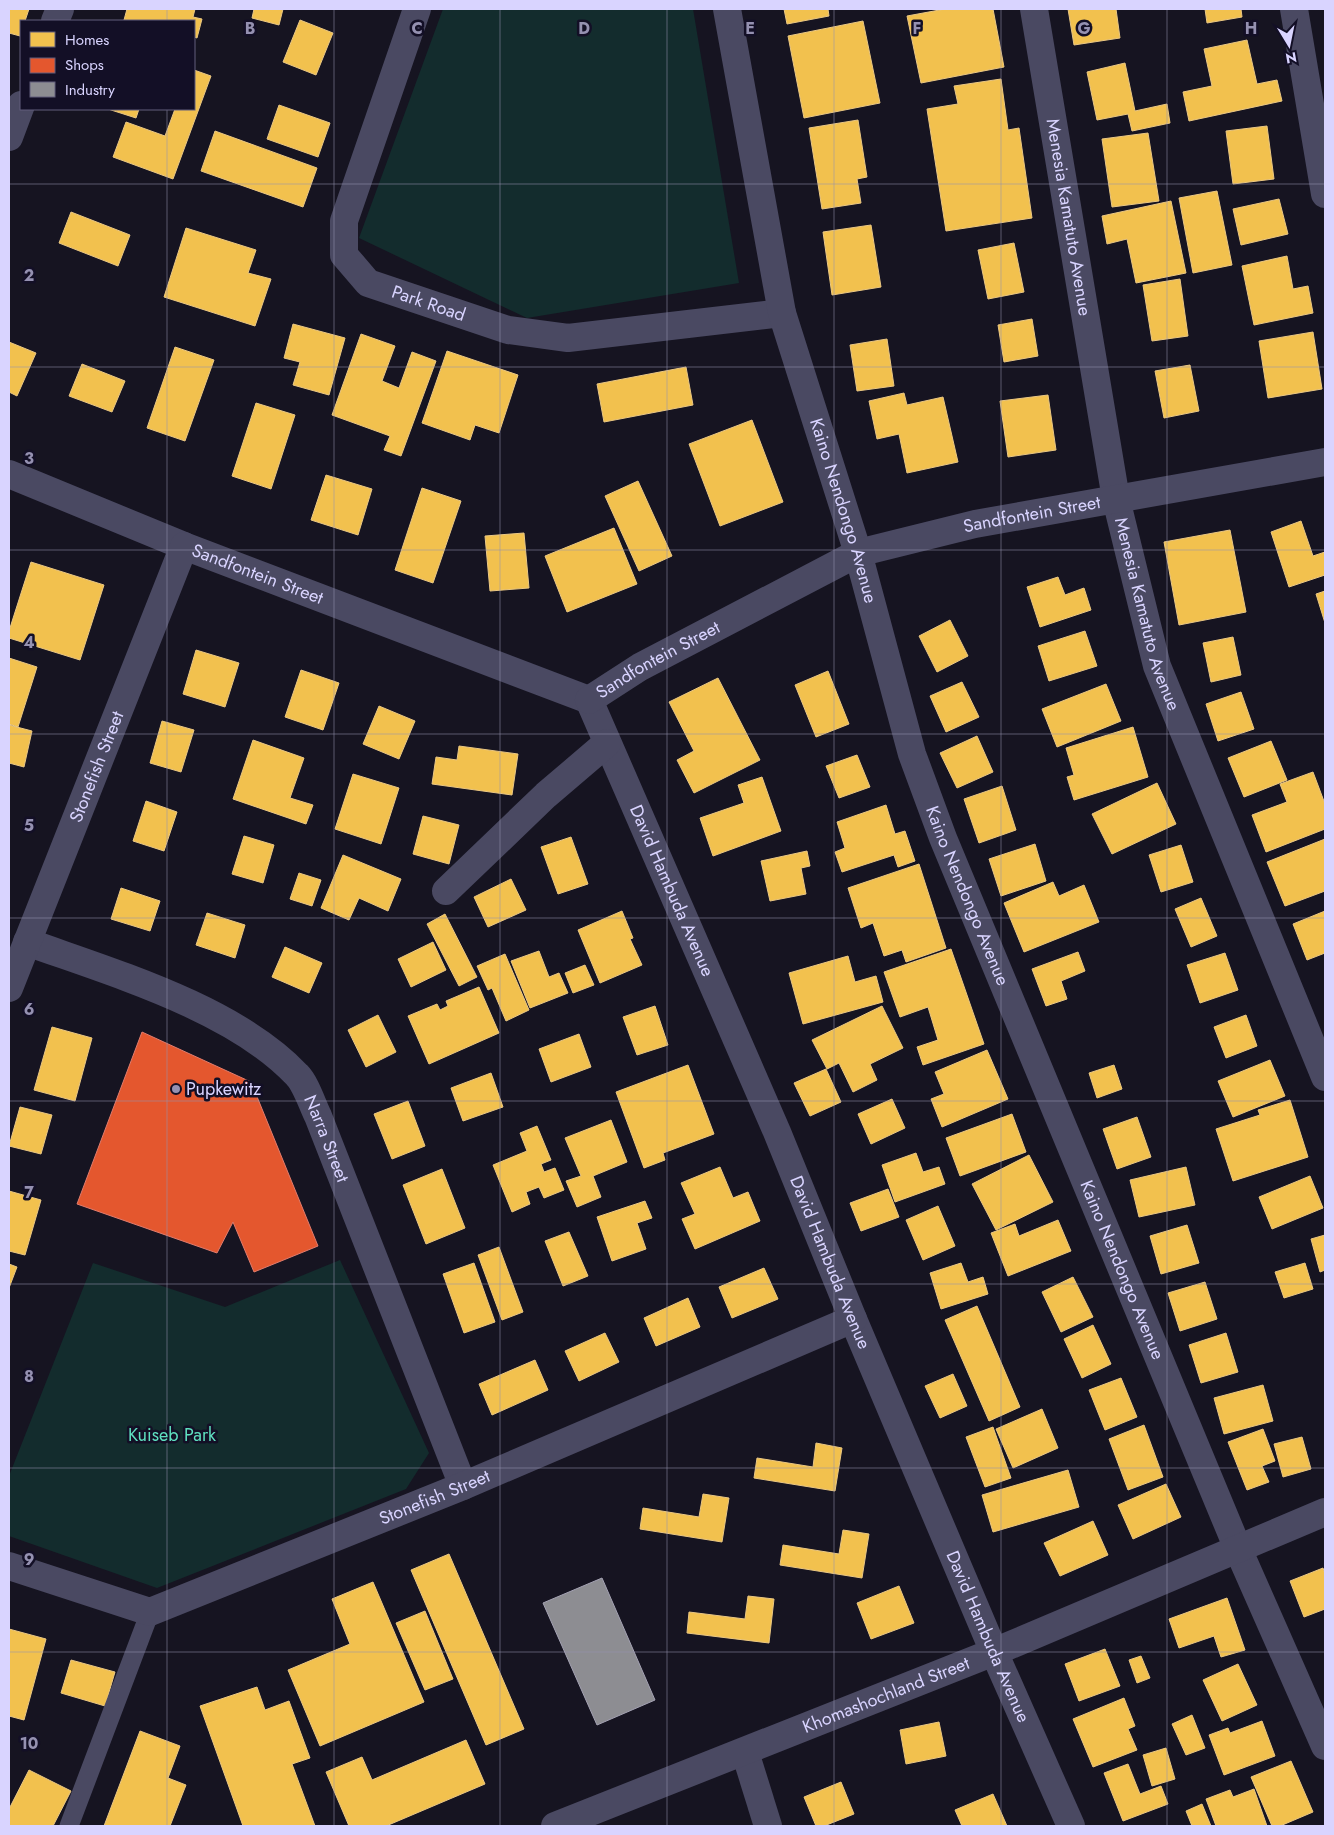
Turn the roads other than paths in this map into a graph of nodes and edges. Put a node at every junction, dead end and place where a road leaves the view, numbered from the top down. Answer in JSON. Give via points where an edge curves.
{"nodes":[{"id":1,"x":417,"y":9,"type":"edge"},
{"id":2,"x":727,"y":9,"type":"edge"},
{"id":3,"x":1034,"y":9,"type":"edge"},
{"id":4,"x":1294,"y":9,"type":"edge"},
{"id":5,"x":20,"y":108,"type":"edge"},
{"id":6,"x":9,"y":137,"type":"edge"},
{"id":7,"x":1325,"y":194,"type":"edge"},
{"id":8,"x":782,"y":313,"type":"junction"},
{"id":9,"x":1325,"y":462,"type":"edge"},
{"id":10,"x":9,"y":474,"type":"edge"},
{"id":11,"x":1116,"y":499,"type":"junction"},
{"id":12,"x":184,"y":546,"type":"junction"},
{"id":13,"x":858,"y":553,"type":"junction"},
{"id":14,"x":589,"y":700,"type":"junction"},
{"id":15,"x":607,"y":742,"type":"junction"},
{"id":16,"x":446,"y":891,"type":"dead end"},
{"id":17,"x":27,"y":942,"type":"junction"},
{"id":18,"x":9,"y":988,"type":"edge"},
{"id":19,"x":1325,"y":1077,"type":"edge"},
{"id":20,"x":853,"y":1320,"type":"junction"},
{"id":21,"x":464,"y":1486,"type":"junction"},
{"id":22,"x":1325,"y":1512,"type":"edge"},
{"id":23,"x":1238,"y":1549,"type":"junction"},
{"id":24,"x":9,"y":1566,"type":"edge"},
{"id":25,"x":150,"y":1612,"type":"junction"},
{"id":26,"x":994,"y":1652,"type":"junction"},
{"id":27,"x":1325,"y":1746,"type":"edge"},
{"id":28,"x":745,"y":1752,"type":"junction"},
{"id":29,"x":69,"y":1826,"type":"edge"},
{"id":30,"x":555,"y":1826,"type":"edge"},
{"id":31,"x":768,"y":1826,"type":"edge"},
{"id":32,"x":1072,"y":1826,"type":"edge"}],
"edges":[{"from":1,"to":8,"type":"street","name":"Park Road","via":[[344,221],[344,255],[368,283],[508,330],[568,338]]},
{"from":2,"to":8,"type":"street","name":"Kaino Nendongo Avenue"},
{"from":3,"to":11,"type":"street","name":"Menesia Kamatuto Avenue"},
{"from":4,"to":7,"type":"street"},
{"from":5,"to":6,"type":"street"},
{"from":8,"to":13,"type":"street","name":"Kaino Nendongo Avenue"},
{"from":9,"to":11,"type":"street","name":"Sandfontein Street"},
{"from":10,"to":12,"type":"street","name":"Sandfontein Street"},
{"from":11,"to":13,"type":"street","name":"Sandfontein Street","via":[[974,524]]},
{"from":11,"to":19,"type":"street","name":"Menesia Kamatuto Avenue","via":[[1158,666]]},
{"from":12,"to":14,"type":"street","name":"Sandfontein Street"},
{"from":12,"to":17,"type":"street","name":"Stonefish Street"},
{"from":13,"to":14,"type":"street","name":"Sandfontein Street","via":[[640,667]]},
{"from":13,"to":23,"type":"street","name":"Kaino Nendongo Avenue","via":[[912,754],[943,838]]},
{"from":14,"to":15,"type":"street","name":"David Hambuda Avenue"},
{"from":15,"to":16,"type":"street","via":[[546,795]]},
{"from":15,"to":20,"type":"street","name":"David Hambuda Avenue","via":[[777,1132]]},
{"from":17,"to":18,"type":"street","name":"Stonefish Street"},
{"from":17,"to":21,"type":"street","name":"Narra Street","via":[[150,987],[210,1014],[262,1045],[299,1076],[318,1116]]},
{"from":20,"to":21,"type":"street","name":"Stonefish Street"},
{"from":20,"to":26,"type":"street","name":"David Hambuda Avenue"},
{"from":21,"to":25,"type":"street","name":"Stonefish Street"},
{"from":22,"to":23,"type":"street","name":"Khomashochland Street"},
{"from":23,"to":26,"type":"street","name":"Khomashochland Street"},
{"from":23,"to":27,"type":"street","name":"Kaino Nendongo Avenue"},
{"from":24,"to":25,"type":"street"},
{"from":25,"to":29,"type":"lane"},
{"from":26,"to":28,"type":"street","name":"Khomashochland Street"},
{"from":26,"to":32,"type":"street","name":"David Hambuda Avenue"},
{"from":28,"to":30,"type":"street","name":"Khomashochland Street"},
{"from":28,"to":31,"type":"street"}]}
